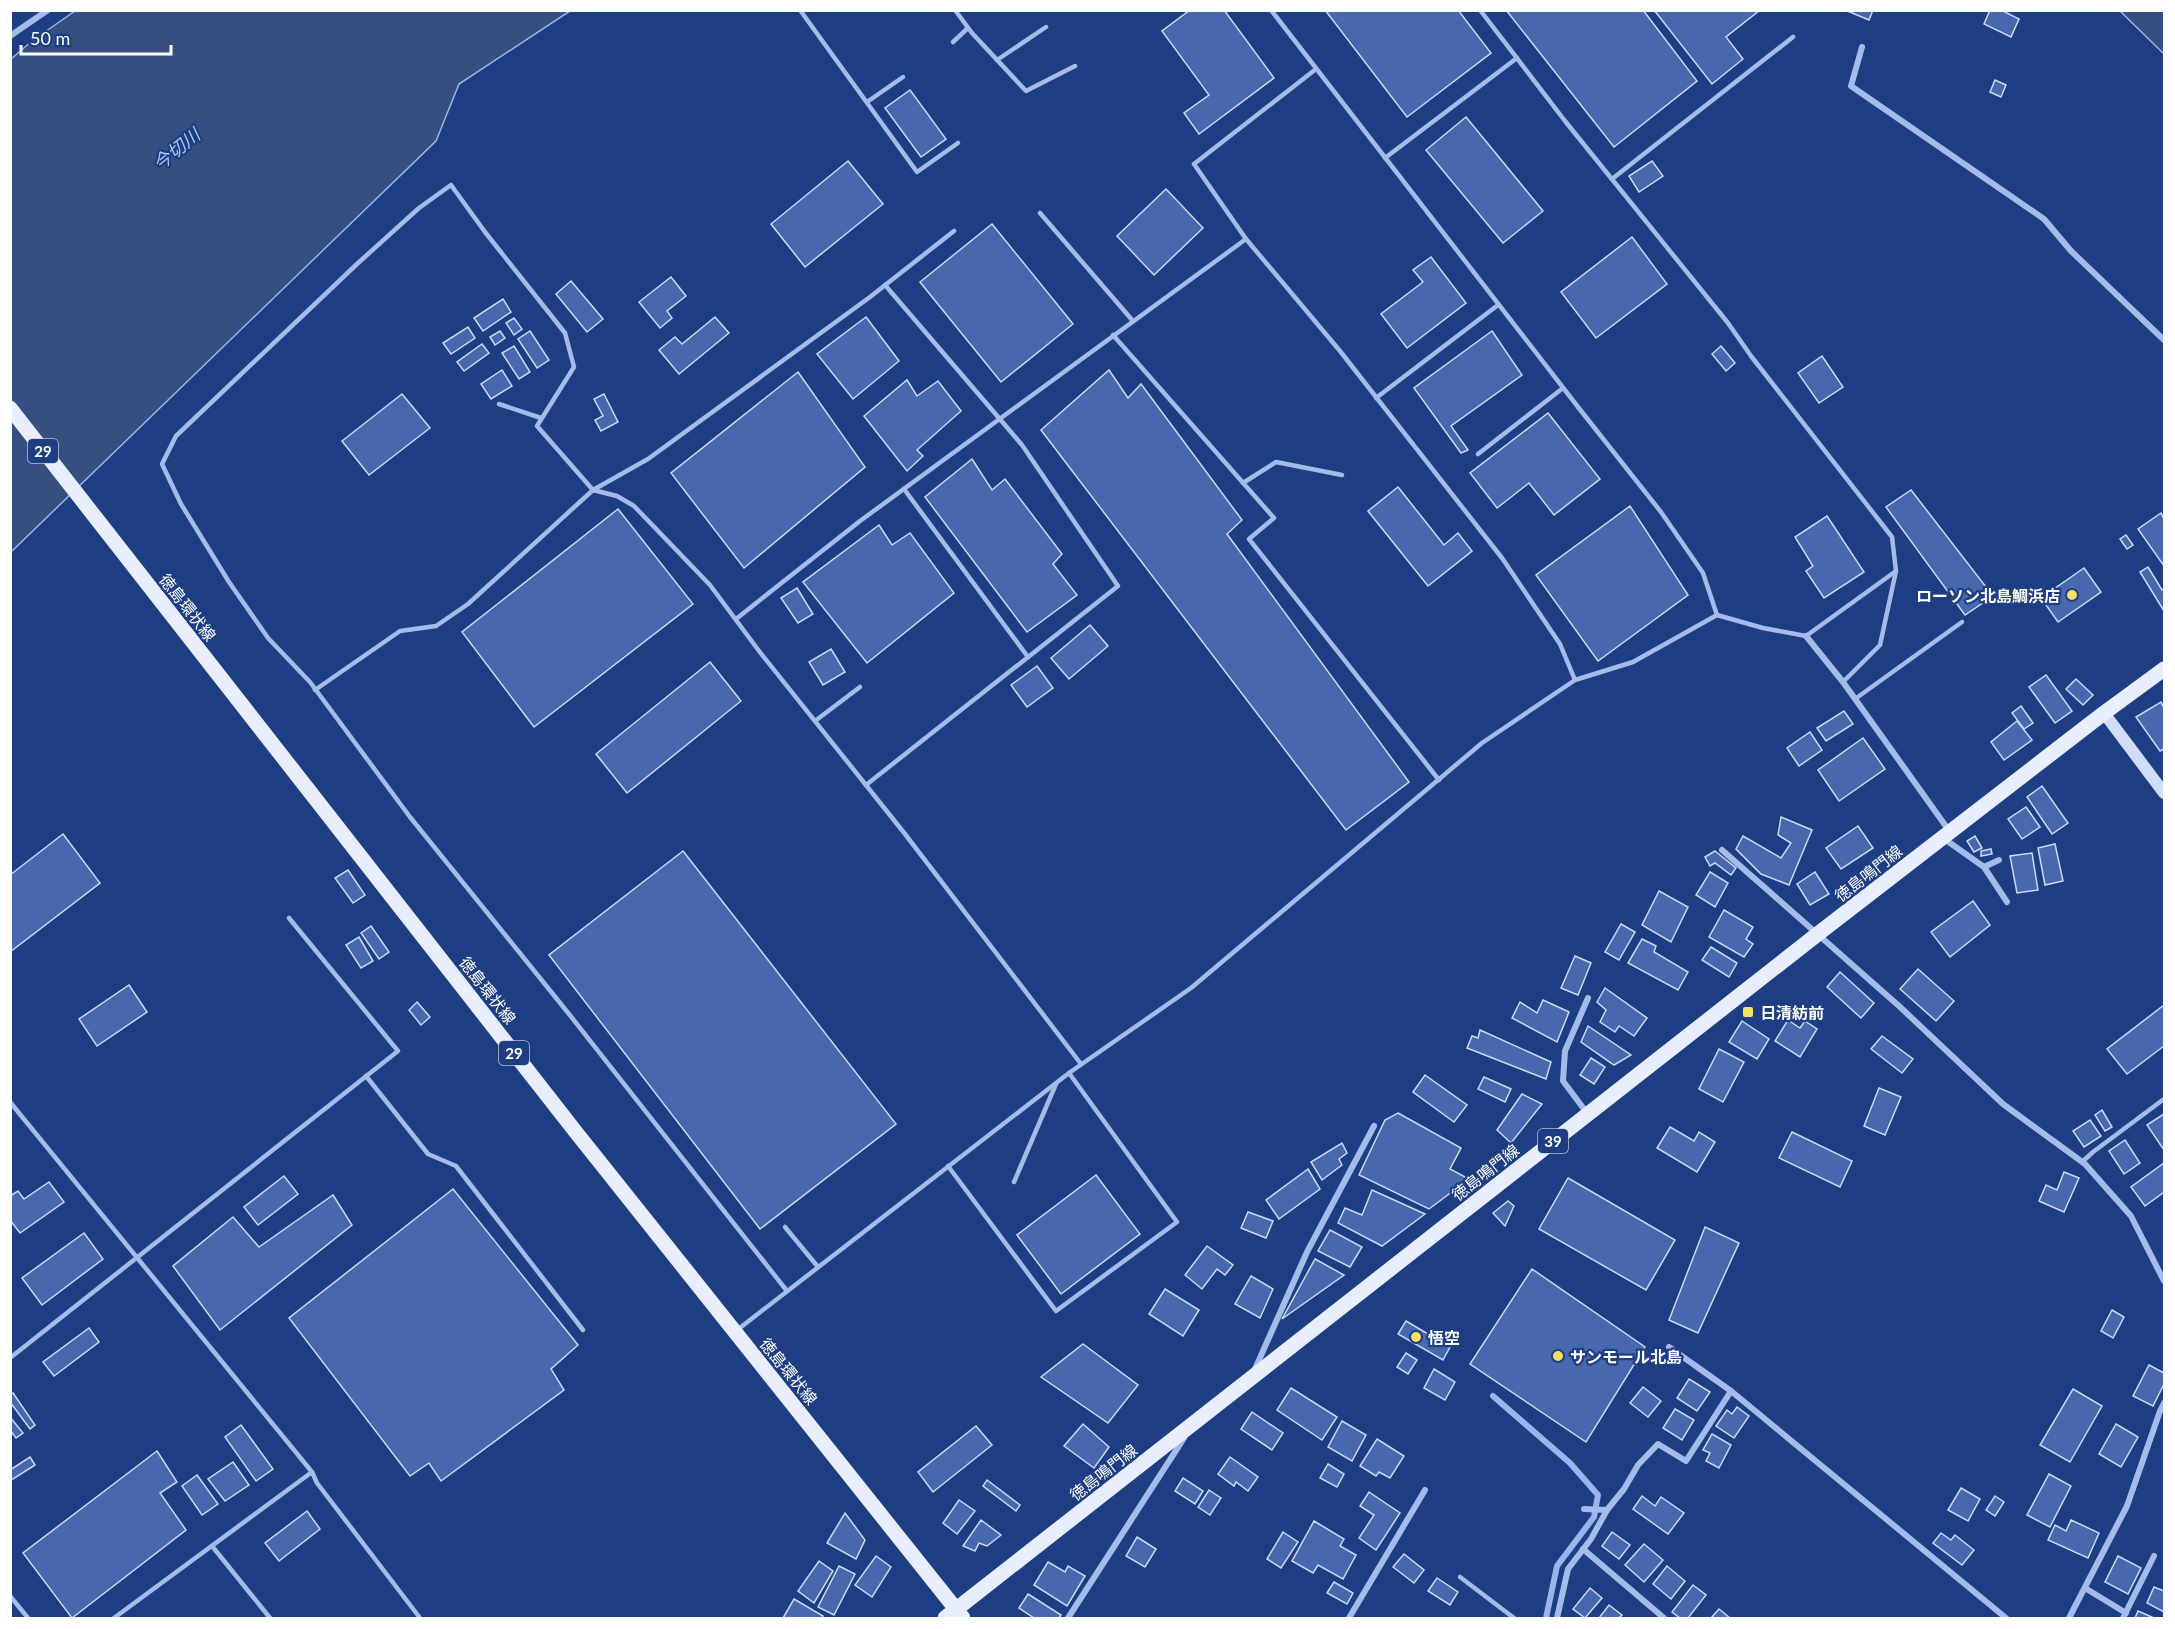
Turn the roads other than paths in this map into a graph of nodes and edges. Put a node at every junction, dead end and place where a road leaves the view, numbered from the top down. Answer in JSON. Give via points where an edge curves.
{"nodes":[{"id":1,"x":48,"y":10,"type":"edge"},
{"id":2,"x":800,"y":10,"type":"edge"},
{"id":3,"x":954,"y":10,"type":"edge"},
{"id":4,"x":1271,"y":10,"type":"edge"},
{"id":5,"x":1480,"y":10,"type":"edge"},
{"id":6,"x":1046,"y":27,"type":"dead end"},
{"id":7,"x":968,"y":28,"type":"junction"},
{"id":8,"x":10,"y":36,"type":"edge"},
{"id":9,"x":1793,"y":37,"type":"dead end"},
{"id":10,"x":953,"y":42,"type":"dead end"},
{"id":11,"x":1862,"y":48,"type":"dead end"},
{"id":12,"x":1517,"y":58,"type":"junction"},
{"id":13,"x":997,"y":60,"type":"junction"},
{"id":14,"x":1075,"y":66,"type":"dead end"},
{"id":15,"x":1316,"y":69,"type":"junction"},
{"id":16,"x":903,"y":77,"type":"dead end"},
{"id":17,"x":867,"y":102,"type":"junction"},
{"id":18,"x":957,"y":143,"type":"dead end"},
{"id":19,"x":1385,"y":158,"type":"junction"},
{"id":20,"x":1612,"y":179,"type":"junction"},
{"id":21,"x":1040,"y":213,"type":"dead end"},
{"id":22,"x":954,"y":231,"type":"dead end"},
{"id":23,"x":1246,"y":239,"type":"junction"},
{"id":24,"x":885,"y":285,"type":"junction"},
{"id":25,"x":1498,"y":305,"type":"junction"},
{"id":26,"x":1132,"y":321,"type":"junction"},
{"id":27,"x":1113,"y":335,"type":"junction"},
{"id":28,"x":2164,"y":340,"type":"edge"},
{"id":29,"x":1563,"y":388,"type":"junction"},
{"id":30,"x":1376,"y":398,"type":"junction"},
{"id":31,"x":499,"y":404,"type":"dead end"},
{"id":32,"x":10,"y":408,"type":"edge"},
{"id":33,"x":541,"y":418,"type":"junction"},
{"id":34,"x":998,"y":419,"type":"junction"},
{"id":35,"x":1478,"y":454,"type":"dead end"},
{"id":36,"x":1342,"y":476,"type":"dead end"},
{"id":37,"x":1243,"y":483,"type":"junction"},
{"id":38,"x":904,"y":489,"type":"junction"},
{"id":39,"x":593,"y":490,"type":"junction"},
{"id":40,"x":1896,"y":571,"type":"junction"},
{"id":41,"x":1717,"y":615,"type":"junction"},
{"id":42,"x":736,"y":619,"type":"junction"},
{"id":43,"x":1962,"y":622,"type":"dead end"},
{"id":44,"x":1806,"y":636,"type":"junction"},
{"id":45,"x":1028,"y":657,"type":"junction"},
{"id":46,"x":2164,"y":669,"type":"edge"},
{"id":47,"x":1575,"y":680,"type":"junction"},
{"id":48,"x":1843,"y":682,"type":"junction"},
{"id":49,"x":860,"y":687,"type":"dead end"},
{"id":50,"x":315,"y":690,"type":"junction"},
{"id":51,"x":1855,"y":699,"type":"junction"},
{"id":52,"x":2104,"y":713,"type":"junction"},
{"id":53,"x":815,"y":721,"type":"junction"},
{"id":54,"x":1439,"y":780,"type":"junction"},
{"id":55,"x":866,"y":785,"type":"junction"},
{"id":56,"x":2164,"y":793,"type":"edge"},
{"id":57,"x":1946,"y":835,"type":"junction"},
{"id":58,"x":1722,"y":850,"type":"dead end"},
{"id":59,"x":1999,"y":860,"type":"dead end"},
{"id":60,"x":1984,"y":867,"type":"junction"},
{"id":61,"x":2007,"y":902,"type":"dead end"},
{"id":62,"x":289,"y":918,"type":"dead end"},
{"id":63,"x":1819,"y":933,"type":"junction"},
{"id":64,"x":1588,"y":998,"type":"dead end"},
{"id":65,"x":1081,"y":1064,"type":"junction"},
{"id":66,"x":1069,"y":1073,"type":"junction"},
{"id":67,"x":366,"y":1076,"type":"junction"},
{"id":68,"x":1057,"y":1082,"type":"junction"},
{"id":69,"x":2164,"y":1099,"type":"edge"},
{"id":70,"x":10,"y":1102,"type":"edge"},
{"id":71,"x":1588,"y":1114,"type":"junction"},
{"id":72,"x":1374,"y":1126,"type":"dead end"},
{"id":73,"x":2082,"y":1162,"type":"junction"},
{"id":74,"x":948,"y":1166,"type":"junction"},
{"id":75,"x":1014,"y":1182,"type":"dead end"},
{"id":76,"x":785,"y":1227,"type":"dead end"},
{"id":77,"x":138,"y":1257,"type":"junction"},
{"id":78,"x":818,"y":1267,"type":"junction"},
{"id":79,"x":2164,"y":1281,"type":"edge"},
{"id":80,"x":787,"y":1291,"type":"junction"},
{"id":81,"x":741,"y":1327,"type":"dead end"},
{"id":82,"x":583,"y":1330,"type":"dead end"},
{"id":83,"x":1670,"y":1347,"type":"dead end"},
{"id":84,"x":10,"y":1358,"type":"edge"},
{"id":85,"x":1251,"y":1378,"type":"junction"},
{"id":86,"x":1731,"y":1391,"type":"junction"},
{"id":87,"x":2164,"y":1403,"type":"edge"},
{"id":88,"x":1194,"y":1423,"type":"junction"},
{"id":89,"x":312,"y":1472,"type":"junction"},
{"id":90,"x":1425,"y":1490,"type":"dead end"},
{"id":91,"x":1584,"y":1509,"type":"dead end"},
{"id":92,"x":1607,"y":1510,"type":"junction"},
{"id":93,"x":212,"y":1546,"type":"junction"},
{"id":94,"x":1583,"y":1549,"type":"junction"},
{"id":95,"x":2154,"y":1556,"type":"dead end"},
{"id":96,"x":1460,"y":1577,"type":"dead end"},
{"id":97,"x":2085,"y":1588,"type":"junction"},
{"id":98,"x":10,"y":1596,"type":"edge"},
{"id":99,"x":955,"y":1616,"type":"edge"},
{"id":100,"x":2125,"y":1616,"type":"edge"},
{"id":101,"x":28,"y":1618,"type":"edge"},
{"id":102,"x":114,"y":1618,"type":"edge"},
{"id":103,"x":270,"y":1618,"type":"edge"},
{"id":104,"x":420,"y":1618,"type":"edge"},
{"id":105,"x":1068,"y":1618,"type":"edge"},
{"id":106,"x":1349,"y":1618,"type":"edge"},
{"id":107,"x":1514,"y":1618,"type":"edge"},
{"id":108,"x":1557,"y":1618,"type":"edge"},
{"id":109,"x":1664,"y":1618,"type":"edge"},
{"id":110,"x":2006,"y":1618,"type":"edge"},
{"id":111,"x":2069,"y":1618,"type":"edge"}],
"edges":[{"from":1,"to":8,"type":"street"},
{"from":2,"to":17,"type":"lane"},
{"from":3,"to":7,"type":"lane"},
{"from":4,"to":15,"type":"lane"},
{"from":5,"to":12,"type":"lane"},
{"from":6,"to":13,"type":"lane"},
{"from":7,"to":10,"type":"lane"},
{"from":7,"to":13,"type":"lane"},
{"from":9,"to":20,"type":"lane"},
{"from":11,"to":28,"type":"street","via":[[1851,86],[2044,219]]},
{"from":12,"to":19,"type":"lane"},
{"from":12,"to":20,"type":"lane"},
{"from":13,"to":14,"type":"lane","via":[[1026,91]]},
{"from":15,"to":19,"type":"lane"},
{"from":15,"to":23,"type":"lane","via":[[1194,164]]},
{"from":16,"to":17,"type":"lane"},
{"from":17,"to":18,"type":"lane","via":[[917,172]]},
{"from":19,"to":25,"type":"lane"},
{"from":20,"to":40,"type":"lane","via":[[1892,537]]},
{"from":21,"to":26,"type":"lane"},
{"from":22,"to":24,"type":"lane"},
{"from":23,"to":26,"type":"lane"},
{"from":23,"to":30,"type":"lane"},
{"from":24,"to":34,"type":"lane"},
{"from":24,"to":39,"type":"lane","via":[[648,459]]},
{"from":25,"to":29,"type":"lane"},
{"from":25,"to":30,"type":"lane"},
{"from":26,"to":27,"type":"lane"},
{"from":27,"to":34,"type":"lane"},
{"from":27,"to":37,"type":"lane"},
{"from":29,"to":35,"type":"lane"},
{"from":29,"to":41,"type":"lane","via":[[1661,512],[1703,573]]},
{"from":30,"to":47,"type":"lane","via":[[1502,558],[1560,644]]},
{"from":31,"to":33,"type":"lane"},
{"from":32,"to":99,"type":"main road","name":"徳島環状線","number":"29"},
{"from":33,"to":39,"type":"lane","via":[[537,426]]},
{"from":33,"to":50,"type":"lane","via":[[574,367],[565,333],[451,185],[357,264],[176,436],[162,464],[181,504],[268,638]]},
{"from":34,"to":38,"type":"lane"},
{"from":34,"to":45,"type":"lane","via":[[1022,445],[1118,586]]},
{"from":36,"to":37,"type":"lane","via":[[1276,462]]},
{"from":37,"to":54,"type":"lane","via":[[1274,518],[1249,539]]},
{"from":38,"to":42,"type":"lane"},
{"from":38,"to":45,"type":"lane"},
{"from":39,"to":42,"type":"lane","via":[[634,506],[710,585]]},
{"from":39,"to":50,"type":"lane","via":[[468,604],[436,626],[400,631]]},
{"from":40,"to":44,"type":"lane"},
{"from":40,"to":48,"type":"lane","via":[[1880,645]]},
{"from":41,"to":44,"type":"lane"},
{"from":41,"to":47,"type":"lane","via":[[1633,662]]},
{"from":42,"to":53,"type":"lane"},
{"from":43,"to":51,"type":"lane"},
{"from":44,"to":48,"type":"street"},
{"from":45,"to":55,"type":"lane"},
{"from":46,"to":52,"type":"main road","name":"徳島鳴門線","number":"39"},
{"from":47,"to":54,"type":"lane","via":[[1482,743]]},
{"from":48,"to":51,"type":"street"},
{"from":49,"to":53,"type":"lane"},
{"from":50,"to":80,"type":"lane","via":[[410,817]]},
{"from":51,"to":57,"type":"street"},
{"from":52,"to":56,"type":"street"},
{"from":52,"to":57,"type":"main road","name":"徳島鳴門線","number":"39"},
{"from":53,"to":55,"type":"lane"},
{"from":54,"to":65,"type":"lane","via":[[1191,988]]},
{"from":55,"to":65,"type":"lane"},
{"from":57,"to":60,"type":"street"},
{"from":57,"to":63,"type":"main road","name":"徳島鳴門線","number":"39"},
{"from":58,"to":63,"type":"street"},
{"from":59,"to":60,"type":"street"},
{"from":60,"to":61,"type":"street"},
{"from":62,"to":67,"type":"lane","via":[[398,1051]]},
{"from":63,"to":71,"type":"main road","name":"徳島鳴門線","number":"39"},
{"from":63,"to":73,"type":"street","via":[[2003,1104]]},
{"from":64,"to":71,"type":"street","via":[[1565,1051],[1563,1081]]},
{"from":65,"to":66,"type":"lane"},
{"from":66,"to":68,"type":"lane"},
{"from":66,"to":74,"type":"lane","via":[[1177,1222],[1056,1311]]},
{"from":67,"to":77,"type":"lane"},
{"from":67,"to":82,"type":"lane","via":[[428,1154],[456,1166]]},
{"from":68,"to":74,"type":"lane"},
{"from":68,"to":75,"type":"lane"},
{"from":69,"to":73,"type":"lane"},
{"from":70,"to":77,"type":"lane"},
{"from":71,"to":85,"type":"main road","name":"徳島鳴門線","number":"39"},
{"from":72,"to":85,"type":"street","via":[[1307,1252]]},
{"from":73,"to":79,"type":"street","via":[[2132,1216]]},
{"from":74,"to":78,"type":"lane"},
{"from":76,"to":78,"type":"lane"},
{"from":77,"to":84,"type":"lane"},
{"from":77,"to":89,"type":"lane"},
{"from":78,"to":80,"type":"lane"},
{"from":80,"to":81,"type":"lane"},
{"from":83,"to":86,"type":"street"},
{"from":85,"to":88,"type":"main road","name":"徳島鳴門線","number":"39"},
{"from":86,"to":92,"type":"street","via":[[1686,1461],[1658,1444]]},
{"from":86,"to":110,"type":"street"},
{"from":87,"to":97,"type":"street","via":[[2127,1506]]},
{"from":88,"to":99,"type":"main road","name":"徳島鳴門線","number":"39"},
{"from":88,"to":105,"type":"street"},
{"from":89,"to":93,"type":"lane"},
{"from":89,"to":104,"type":"lane"},
{"from":90,"to":106,"type":"street"},
{"from":91,"to":92,"type":"street"},
{"from":92,"to":94,"type":"street"},
{"from":93,"to":102,"type":"lane"},
{"from":93,"to":103,"type":"lane"},
{"from":94,"to":108,"type":"street","via":[[1568,1569]]},
{"from":94,"to":109,"type":"street"},
{"from":95,"to":100,"type":"street"},
{"from":96,"to":107,"type":"lane"},
{"from":97,"to":100,"type":"street"},
{"from":97,"to":111,"type":"street"},
{"from":98,"to":101,"type":"lane"}]}
